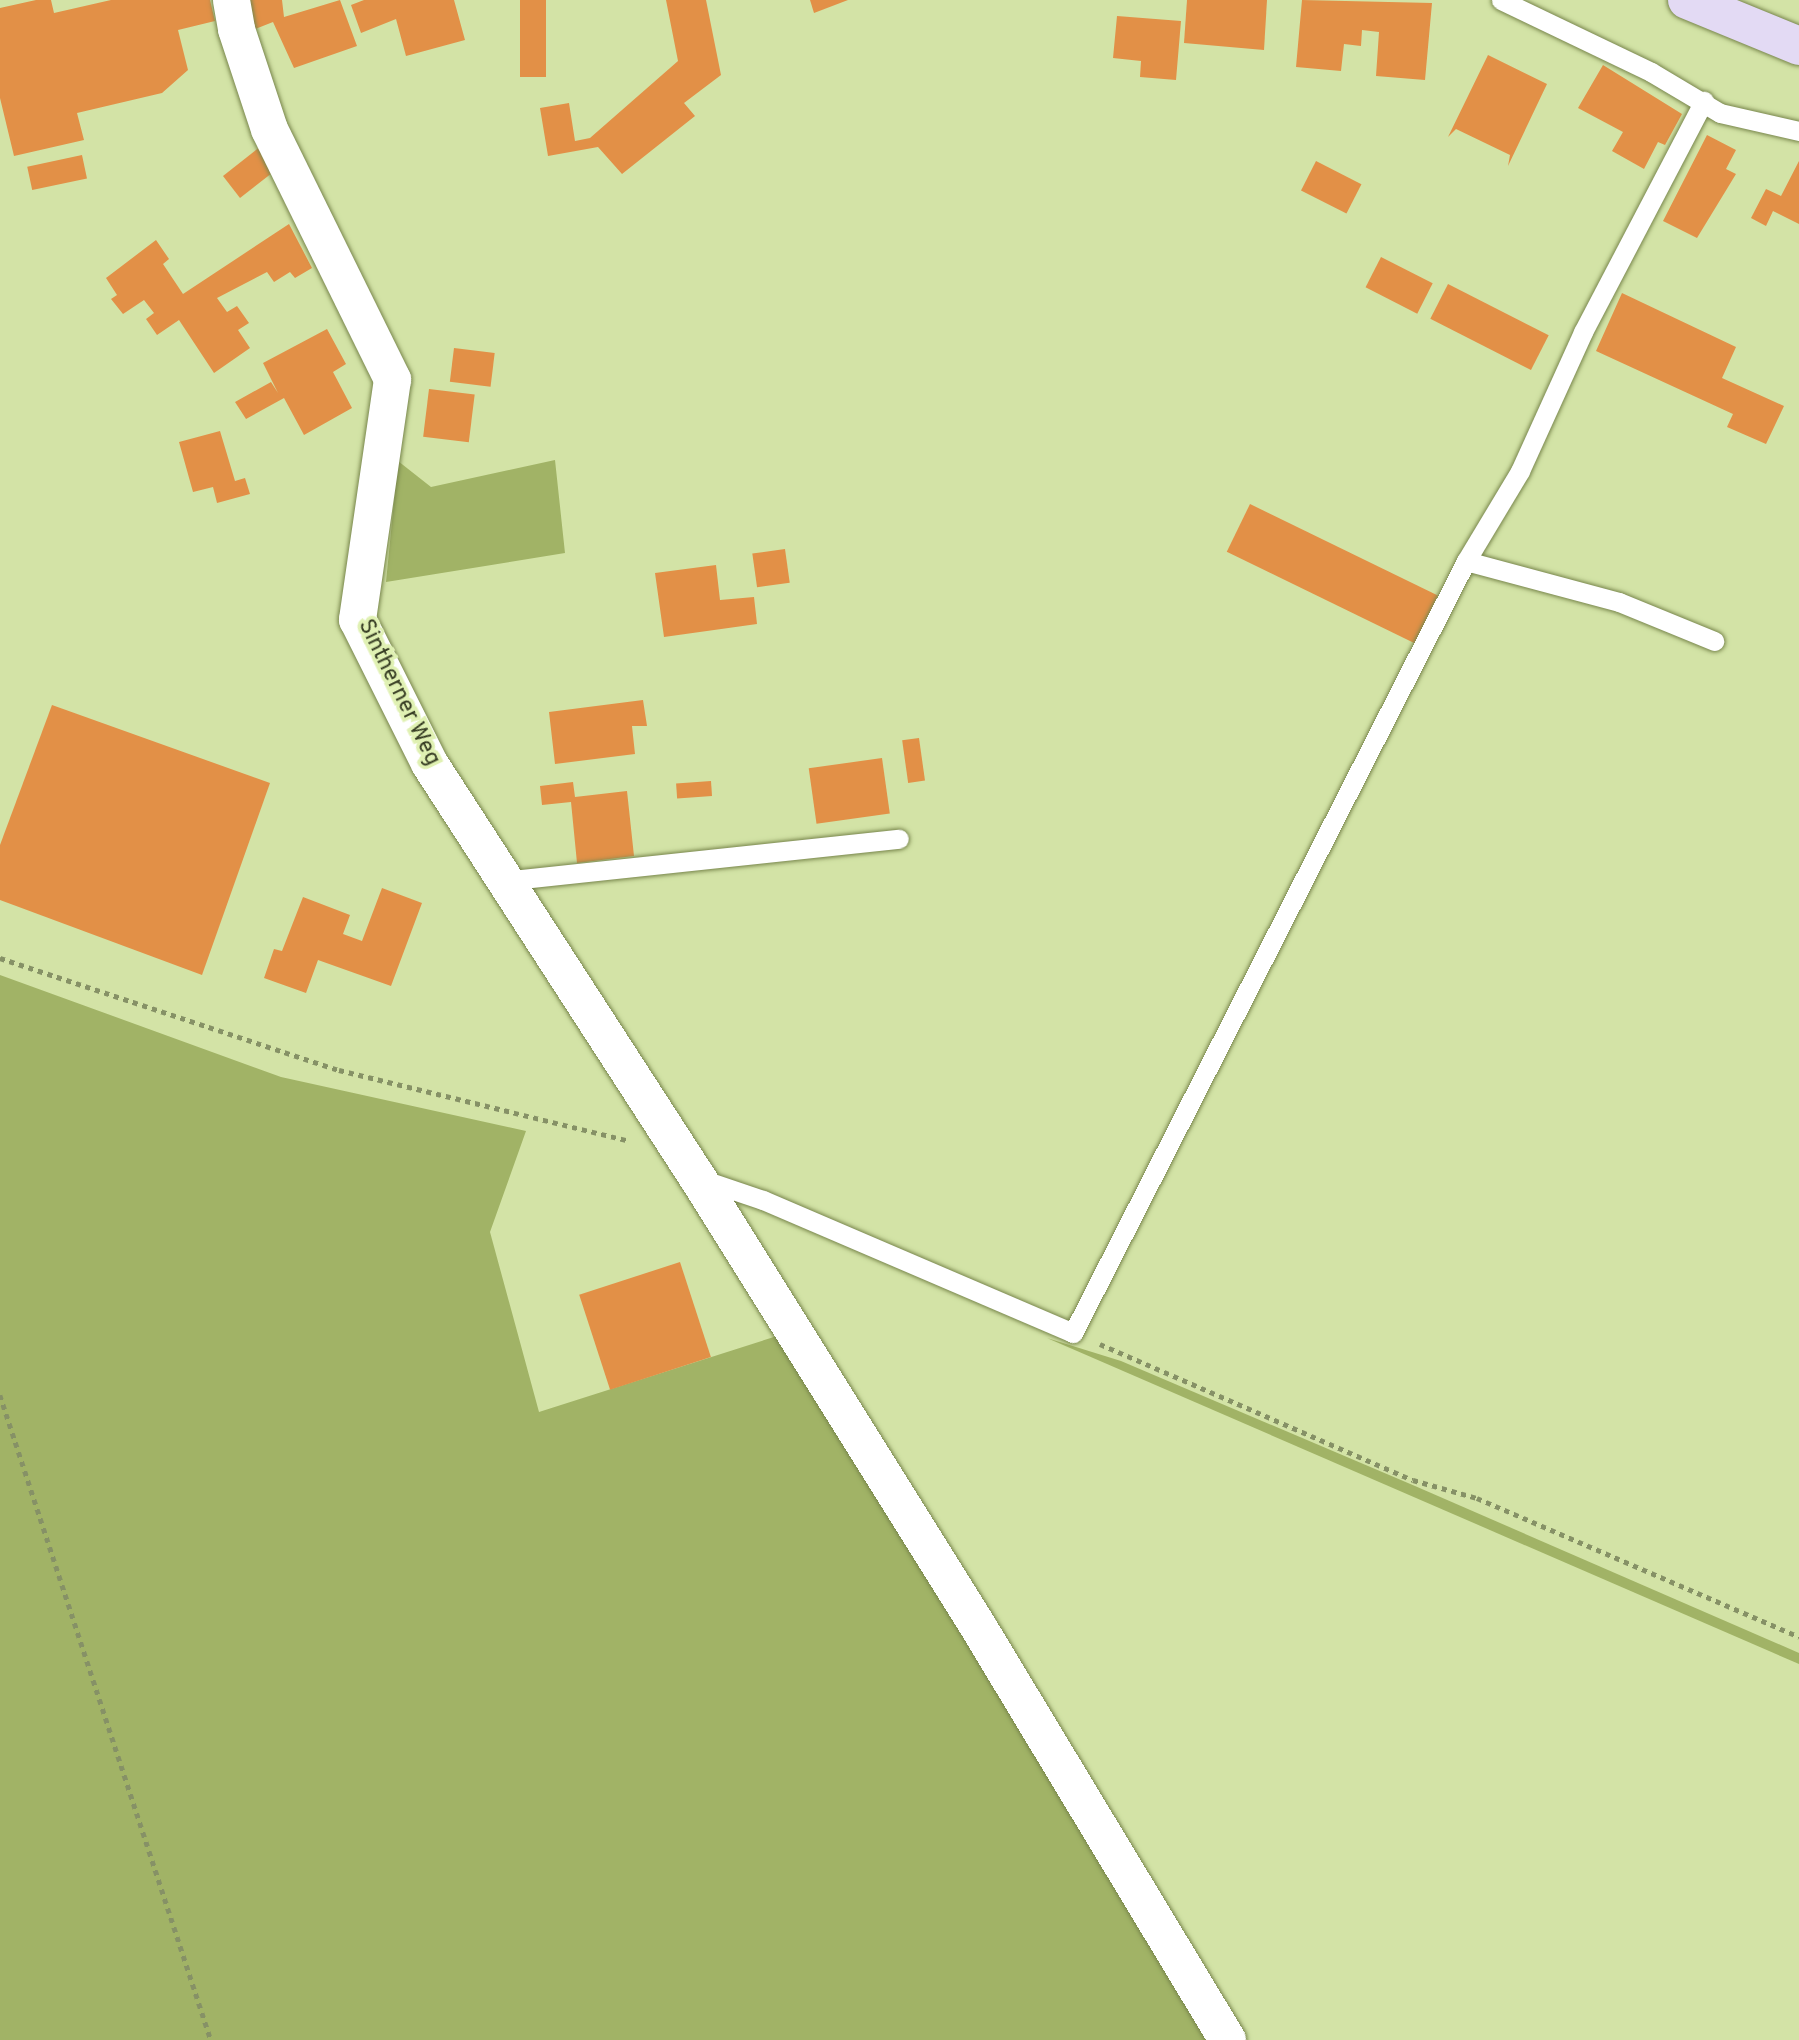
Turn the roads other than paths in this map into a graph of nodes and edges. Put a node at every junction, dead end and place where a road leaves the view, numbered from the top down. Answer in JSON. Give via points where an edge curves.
{"nodes":[{"id":1,"x":231,"y":0,"type":"edge"},
{"id":2,"x":1501,"y":0,"type":"edge"},
{"id":3,"x":1687,"y":0,"type":"edge"},
{"id":4,"x":1799,"y":46,"type":"edge"},
{"id":5,"x":1704,"y":102,"type":"junction"},
{"id":6,"x":1799,"y":131,"type":"edge"},
{"id":7,"x":1466,"y":561,"type":"junction"},
{"id":8,"x":1714,"y":641,"type":"dead end"},
{"id":9,"x":899,"y":839,"type":"dead end"},
{"id":10,"x":503,"y":881,"type":"junction"},
{"id":11,"x":687,"y":1164,"type":"junction"},
{"id":12,"x":1227,"y":2040,"type":"edge"}],
"edges":[{"from":1,"to":10,"type":"street","name":"Sintherner Weg","via":[[269,129],[392,379],[357,619],[429,763]]},
{"from":2,"to":5,"type":"lane"},
{"from":3,"to":4,"type":"street"},
{"from":5,"to":6,"type":"lane","via":[[1720,113]]},
{"from":5,"to":7,"type":"lane","via":[[1583,332],[1520,471]]},
{"from":7,"to":8,"type":"lane","via":[[1619,602]]},
{"from":7,"to":11,"type":"lane","via":[[1073,1333]]},
{"from":9,"to":10,"type":"lane"},
{"from":10,"to":11,"type":"street","name":"Sintherner Weg"},
{"from":11,"to":12,"type":"street","name":"Sintherner Weg","via":[[1080,1789]]}]}
